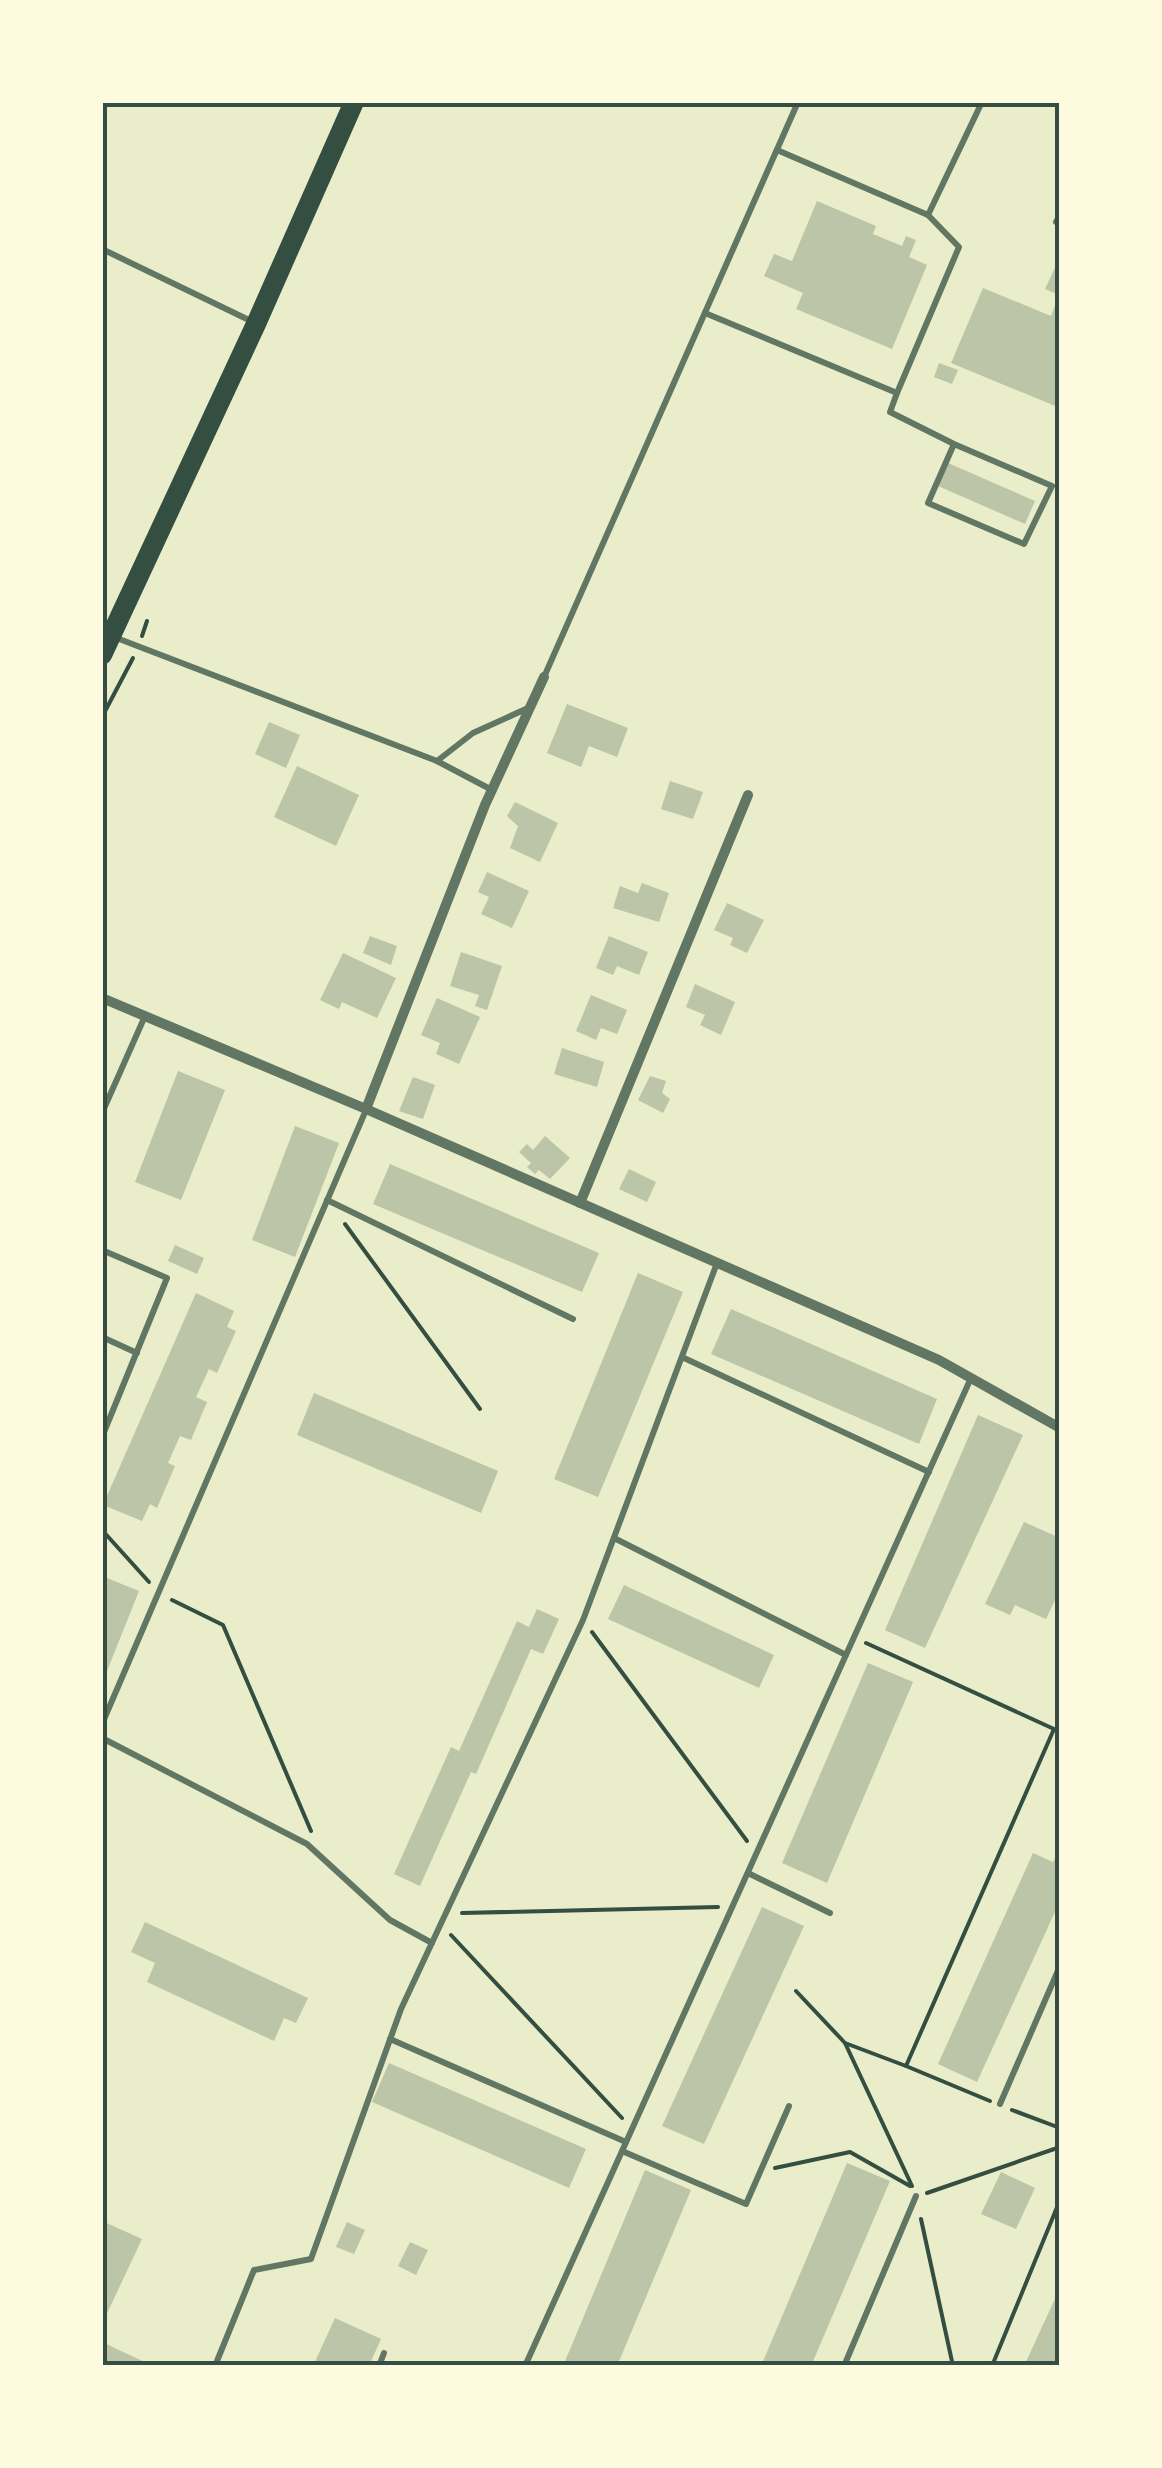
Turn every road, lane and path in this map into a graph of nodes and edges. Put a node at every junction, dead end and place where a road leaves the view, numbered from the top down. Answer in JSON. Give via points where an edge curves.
{"nodes":[{"id":1,"x":354,"y":102,"type":"edge"},
{"id":2,"x":798,"y":102,"type":"edge"},
{"id":3,"x":982,"y":102,"type":"edge"},
{"id":4,"x":777,"y":150,"type":"junction"},
{"id":5,"x":1060,"y":215,"type":"edge"},
{"id":6,"x":928,"y":216,"type":"junction"},
{"id":7,"x":1060,"y":224,"type":"edge"},
{"id":8,"x":102,"y":249,"type":"edge"},
{"id":9,"x":705,"y":313,"type":"junction"},
{"id":10,"x":256,"y":324,"type":"junction"},
{"id":11,"x":898,"y":392,"type":"junction"},
{"id":12,"x":954,"y":444,"type":"junction"},
{"id":13,"x":148,"y":621,"type":"dead end"},
{"id":14,"x":108,"y":646,"type":"edge"},
{"id":15,"x":138,"y":647,"type":"junction"},
{"id":16,"x":544,"y":677,"type":"joint"},
{"id":17,"x":530,"y":708,"type":"junction"},
{"id":18,"x":102,"y":717,"type":"edge"},
{"id":19,"x":437,"y":762,"type":"junction"},
{"id":20,"x":492,"y":790,"type":"junction"},
{"id":21,"x":748,"y":795,"type":"dead end"},
{"id":22,"x":102,"y":998,"type":"edge"},
{"id":23,"x":145,"y":1016,"type":"junction"},
{"id":24,"x":366,"y":1109,"type":"junction"},
{"id":25,"x":102,"y":1114,"type":"edge"},
{"id":26,"x":327,"y":1200,"type":"junction"},
{"id":27,"x":580,"y":1203,"type":"junction"},
{"id":28,"x":102,"y":1250,"type":"edge"},
{"id":29,"x":717,"y":1263,"type":"junction"},
{"id":30,"x":573,"y":1319,"type":"dead end"},
{"id":31,"x":102,"y":1338,"type":"edge"},
{"id":32,"x":136,"y":1352,"type":"junction"},
{"id":33,"x":684,"y":1358,"type":"junction"},
{"id":34,"x":971,"y":1378,"type":"junction"},
{"id":35,"x":480,"y":1409,"type":"dead end"},
{"id":36,"x":1060,"y":1428,"type":"edge"},
{"id":37,"x":102,"y":1437,"type":"edge"},
{"id":38,"x":928,"y":1472,"type":"junction"},
{"id":39,"x":102,"y":1530,"type":"edge"},
{"id":40,"x":614,"y":1538,"type":"junction"},
{"id":41,"x":159,"y":1593,"type":"junction"},
{"id":42,"x":583,"y":1620,"type":"junction"},
{"id":43,"x":854,"y":1637,"type":"junction"},
{"id":44,"x":846,"y":1655,"type":"junction"},
{"id":45,"x":102,"y":1724,"type":"edge"},
{"id":46,"x":1054,"y":1729,"type":"junction"},
{"id":47,"x":1060,"y":1736,"type":"edge"},
{"id":48,"x":102,"y":1738,"type":"edge"},
{"id":49,"x":756,"y":1853,"type":"junction"},
{"id":50,"x":323,"y":1858,"type":"junction"},
{"id":51,"x":748,"y":1873,"type":"junction"},
{"id":52,"x":732,"y":1907,"type":"junction"},
{"id":53,"x":446,"y":1913,"type":"junction"},
{"id":54,"x":830,"y":1913,"type":"dead end"},
{"id":55,"x":441,"y":1924,"type":"junction"},
{"id":56,"x":432,"y":1943,"type":"junction"},
{"id":57,"x":1060,"y":1966,"type":"edge"},
{"id":58,"x":796,"y":1992,"type":"dead end"},
{"id":59,"x":390,"y":2039,"type":"junction"},
{"id":60,"x":845,"y":2044,"type":"junction"},
{"id":61,"x":906,"y":2066,"type":"junction"},
{"id":62,"x":1000,"y":2104,"type":"junction"},
{"id":63,"x":788,"y":2106,"type":"dead end"},
{"id":64,"x":1060,"y":2128,"type":"edge"},
{"id":65,"x":632,"y":2129,"type":"junction"},
{"id":66,"x":624,"y":2146,"type":"junction"},
{"id":67,"x":1060,"y":2147,"type":"edge"},
{"id":68,"x":760,"y":2171,"type":"junction"},
{"id":69,"x":912,"y":2187,"type":"junction"},
{"id":70,"x":916,"y":2196,"type":"junction"},
{"id":71,"x":1060,"y":2200,"type":"edge"},
{"id":72,"x":384,"y":2353,"type":"dead end"},
{"id":73,"x":215,"y":2366,"type":"edge"},
{"id":74,"x":378,"y":2366,"type":"edge"},
{"id":75,"x":525,"y":2366,"type":"edge"},
{"id":76,"x":844,"y":2366,"type":"edge"},
{"id":77,"x":953,"y":2366,"type":"edge"},
{"id":78,"x":992,"y":2366,"type":"edge"}],
"edges":[{"from":1,"to":10,"type":"main road"},
{"from":2,"to":4,"type":"lane"},
{"from":3,"to":6,"type":"lane"},
{"from":4,"to":6,"type":"lane"},
{"from":4,"to":9,"type":"lane"},
{"from":5,"to":7,"type":"lane"},
{"from":6,"to":11,"type":"lane","via":[[959,247]]},
{"from":8,"to":10,"type":"lane"},
{"from":9,"to":11,"type":"lane"},
{"from":9,"to":16,"type":"lane"},
{"from":10,"to":14,"type":"main road"},
{"from":11,"to":12,"type":"lane","via":[[890,412]]},
{"from":12,"to":12,"type":"lane","via":[[1052,486],[1024,544],[928,504]]},
{"from":13,"to":15,"type":"path"},
{"from":14,"to":15,"type":"lane"},
{"from":15,"to":18,"type":"path"},
{"from":15,"to":19,"type":"lane"},
{"from":16,"to":17,"type":"street"},
{"from":17,"to":19,"type":"lane","via":[[473,733]]},
{"from":17,"to":20,"type":"street"},
{"from":19,"to":20,"type":"lane"},
{"from":20,"to":24,"type":"street"},
{"from":21,"to":27,"type":"street"},
{"from":22,"to":23,"type":"street"},
{"from":23,"to":24,"type":"street"},
{"from":23,"to":25,"type":"lane"},
{"from":24,"to":26,"type":"lane"},
{"from":24,"to":27,"type":"street"},
{"from":26,"to":30,"type":"lane"},
{"from":26,"to":35,"type":"path"},
{"from":26,"to":41,"type":"lane"},
{"from":27,"to":29,"type":"street"},
{"from":28,"to":32,"type":"lane","via":[[167,1278]]},
{"from":29,"to":33,"type":"lane"},
{"from":29,"to":34,"type":"street"},
{"from":31,"to":32,"type":"lane"},
{"from":32,"to":37,"type":"lane"},
{"from":33,"to":38,"type":"lane"},
{"from":33,"to":40,"type":"lane"},
{"from":34,"to":36,"type":"street"},
{"from":34,"to":38,"type":"lane"},
{"from":38,"to":43,"type":"lane"},
{"from":39,"to":41,"type":"path"},
{"from":40,"to":42,"type":"lane"},
{"from":40,"to":44,"type":"lane"},
{"from":41,"to":45,"type":"lane"},
{"from":41,"to":50,"type":"path","via":[[223,1625]]},
{"from":42,"to":49,"type":"path"},
{"from":42,"to":53,"type":"lane"},
{"from":43,"to":44,"type":"lane"},
{"from":43,"to":46,"type":"path"},
{"from":44,"to":49,"type":"lane"},
{"from":46,"to":47,"type":"path"},
{"from":46,"to":61,"type":"path"},
{"from":48,"to":50,"type":"lane"},
{"from":49,"to":51,"type":"lane"},
{"from":50,"to":56,"type":"lane","via":[[390,1920]]},
{"from":51,"to":52,"type":"lane"},
{"from":51,"to":54,"type":"lane"},
{"from":52,"to":53,"type":"path"},
{"from":52,"to":65,"type":"lane"},
{"from":53,"to":55,"type":"lane"},
{"from":55,"to":56,"type":"lane"},
{"from":55,"to":65,"type":"path"},
{"from":56,"to":59,"type":"lane"},
{"from":57,"to":62,"type":"lane"},
{"from":58,"to":60,"type":"path"},
{"from":59,"to":66,"type":"lane"},
{"from":59,"to":73,"type":"lane","via":[[311,2259],[254,2270]]},
{"from":60,"to":61,"type":"path"},
{"from":60,"to":69,"type":"path"},
{"from":61,"to":62,"type":"path"},
{"from":62,"to":64,"type":"path"},
{"from":63,"to":68,"type":"lane"},
{"from":65,"to":66,"type":"lane"},
{"from":66,"to":68,"type":"lane","via":[[746,2204]]},
{"from":66,"to":75,"type":"lane"},
{"from":67,"to":70,"type":"path"},
{"from":68,"to":69,"type":"path","via":[[850,2152]]},
{"from":69,"to":70,"type":"path"},
{"from":70,"to":76,"type":"lane"},
{"from":70,"to":77,"type":"path"},
{"from":71,"to":78,"type":"path"},
{"from":72,"to":74,"type":"lane"}]}
